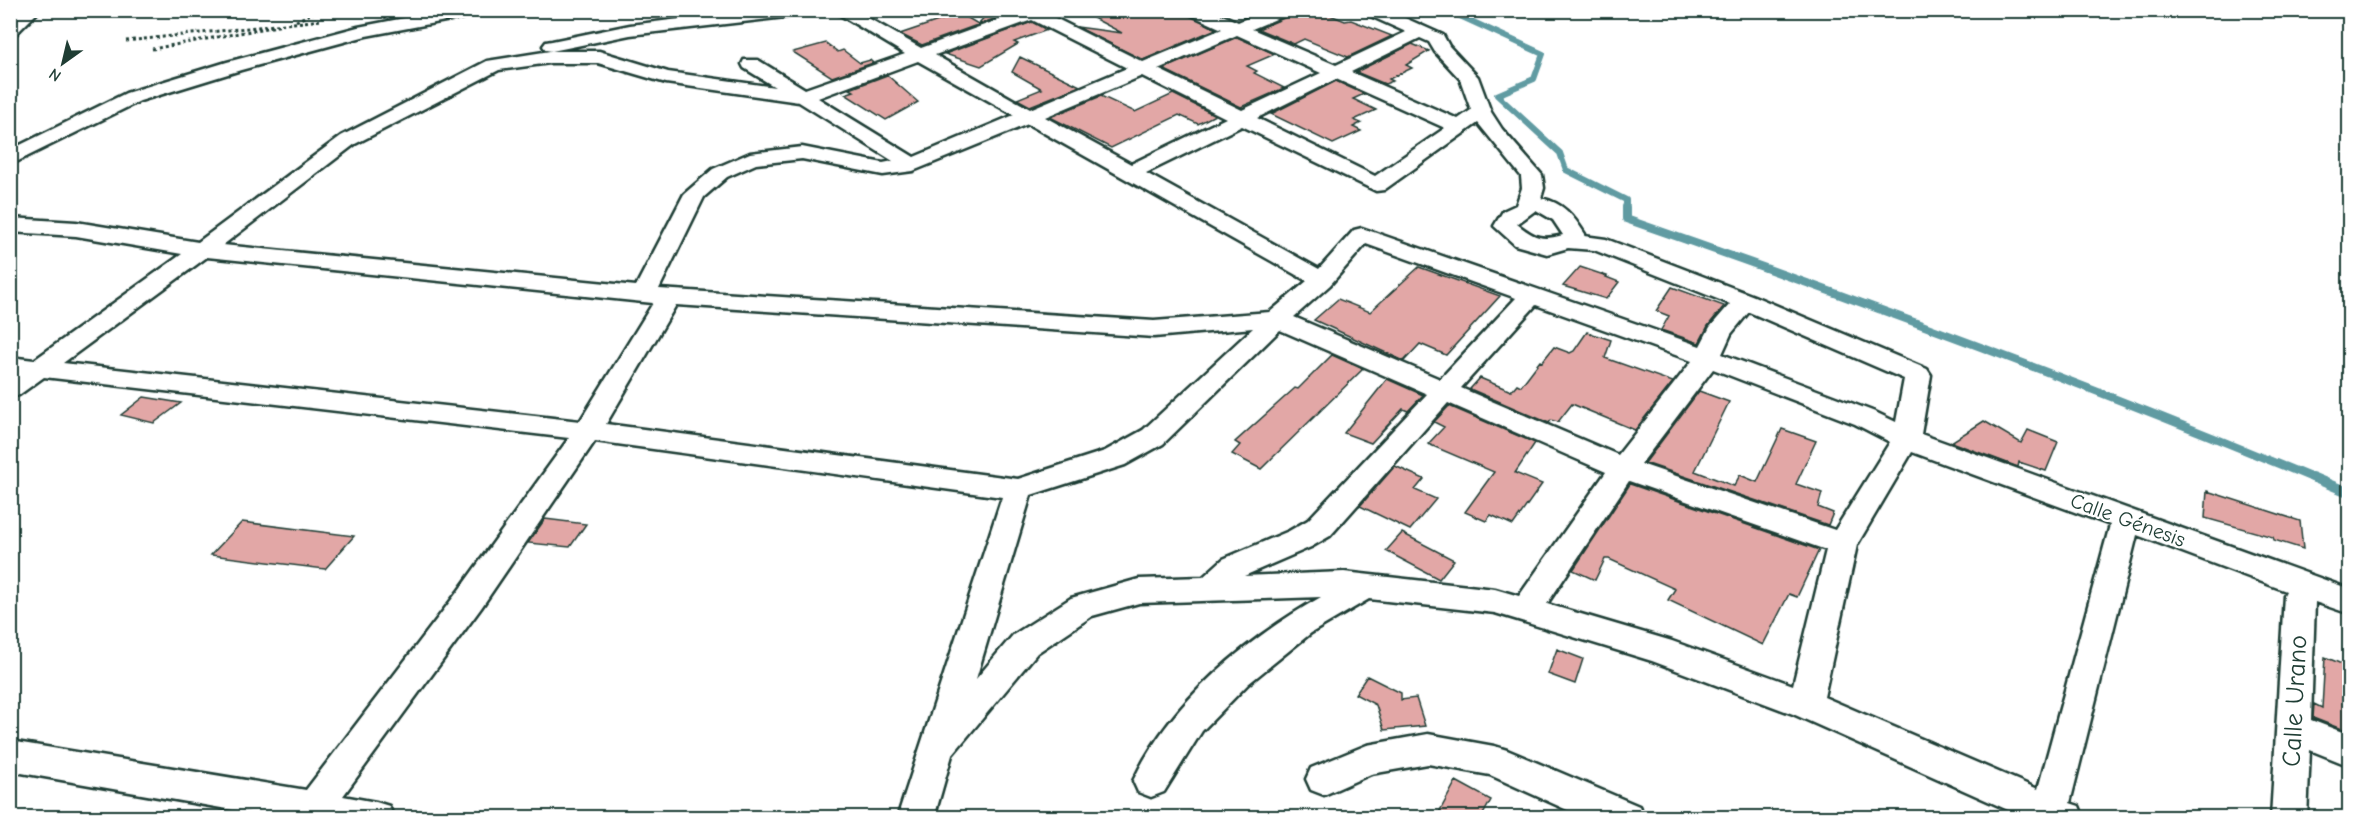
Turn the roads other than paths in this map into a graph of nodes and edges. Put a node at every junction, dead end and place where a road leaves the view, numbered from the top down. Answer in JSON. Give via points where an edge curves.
{"nodes":[{"id":1,"x":32,"y":10,"type":"edge"},
{"id":2,"x":477,"y":10,"type":"edge"},
{"id":3,"x":803,"y":10,"type":"edge"},
{"id":4,"x":840,"y":10,"type":"edge"},
{"id":5,"x":1196,"y":10,"type":"edge"},
{"id":6,"x":1282,"y":10,"type":"edge"},
{"id":7,"x":1372,"y":10,"type":"edge"},
{"id":8,"x":10,"y":30,"type":"edge"},
{"id":9,"x":1236,"y":30,"type":"junction"},
{"id":10,"x":1421,"y":31,"type":"junction"},
{"id":11,"x":920,"y":54,"type":"junction"},
{"id":12,"x":751,"y":64,"type":"dead end"},
{"id":13,"x":494,"y":65,"type":"junction"},
{"id":14,"x":1140,"y":69,"type":"junction"},
{"id":15,"x":1334,"y":73,"type":"junction"},
{"id":16,"x":802,"y":97,"type":"junction"},
{"id":17,"x":1481,"y":112,"type":"junction"},
{"id":18,"x":1029,"y":115,"type":"junction"},
{"id":19,"x":1240,"y":119,"type":"junction"},
{"id":20,"x":1459,"y":127,"type":"junction"},
{"id":21,"x":45,"y":140,"type":"junction"},
{"id":22,"x":10,"y":151,"type":"edge"},
{"id":23,"x":10,"y":159,"type":"edge"},
{"id":24,"x":913,"y":165,"type":"junction"},
{"id":25,"x":1131,"y":172,"type":"junction"},
{"id":26,"x":1528,"y":202,"type":"junction"},
{"id":27,"x":10,"y":225,"type":"edge"},
{"id":28,"x":1574,"y":234,"type":"dead end"},
{"id":29,"x":202,"y":250,"type":"junction"},
{"id":30,"x":1322,"y":280,"type":"junction"},
{"id":31,"x":1532,"y":295,"type":"junction"},
{"id":32,"x":657,"y":296,"type":"junction"},
{"id":33,"x":1745,"y":301,"type":"junction"},
{"id":34,"x":1277,"y":319,"type":"junction"},
{"id":35,"x":1708,"y":358,"type":"junction"},
{"id":36,"x":10,"y":365,"type":"edge"},
{"id":37,"x":40,"y":368,"type":"junction"},
{"id":38,"x":10,"y":388,"type":"edge"},
{"id":39,"x":1445,"y":392,"type":"junction"},
{"id":40,"x":588,"y":431,"type":"junction"},
{"id":41,"x":1906,"y":439,"type":"junction"},
{"id":42,"x":1623,"y":468,"type":"junction"},
{"id":43,"x":1019,"y":489,"type":"junction"},
{"id":44,"x":2126,"y":520,"type":"junction"},
{"id":45,"x":1842,"y":544,"type":"junction"},
{"id":46,"x":1365,"y":586,"type":"junction"},
{"id":47,"x":2306,"y":586,"type":"junction"},
{"id":48,"x":1210,"y":589,"type":"junction"},
{"id":49,"x":2349,"y":602,"type":"edge"},
{"id":50,"x":1527,"y":611,"type":"junction"},
{"id":51,"x":1805,"y":704,"type":"junction"},
{"id":52,"x":2294,"y":728,"type":"junction"},
{"id":53,"x":939,"y":746,"type":"junction"},
{"id":54,"x":2349,"y":751,"type":"edge"},
{"id":55,"x":10,"y":756,"type":"edge"},
{"id":56,"x":1324,"y":779,"type":"dead end"},
{"id":57,"x":1151,"y":781,"type":"dead end"},
{"id":58,"x":310,"y":812,"type":"edge"},
{"id":59,"x":2055,"y":815,"type":"edge"},
{"id":60,"x":376,"y":818,"type":"edge"},
{"id":61,"x":915,"y":818,"type":"edge"},
{"id":62,"x":1626,"y":818,"type":"edge"},
{"id":63,"x":2289,"y":818,"type":"edge"}],
"edges":[{"from":1,"to":8,"type":"street"},
{"from":2,"to":21,"type":"street","via":[[364,31],[234,66],[134,97]]},
{"from":3,"to":13,"type":"street","via":[[630,30],[517,55]]},
{"from":4,"to":11,"type":"street"},
{"from":5,"to":9,"type":"street"},
{"from":6,"to":9,"type":"street"},
{"from":7,"to":10,"type":"street"},
{"from":9,"to":14,"type":"street"},
{"from":9,"to":15,"type":"street"},
{"from":10,"to":15,"type":"street"},
{"from":10,"to":17,"type":"street","via":[[1437,39],[1469,77]]},
{"from":11,"to":14,"type":"street","via":[[1033,14]]},
{"from":11,"to":16,"type":"street"},
{"from":11,"to":18,"type":"street"},
{"from":12,"to":16,"type":"street"},
{"from":13,"to":16,"type":"street","via":[[549,57],[599,57],[666,77]]},
{"from":13,"to":29,"type":"street","via":[[348,140]]},
{"from":14,"to":18,"type":"street"},
{"from":14,"to":19,"type":"street"},
{"from":15,"to":19,"type":"street"},
{"from":15,"to":20,"type":"street"},
{"from":16,"to":24,"type":"street"},
{"from":17,"to":20,"type":"street"},
{"from":17,"to":26,"type":"street","via":[[1531,175],[1533,188]]},
{"from":18,"to":24,"type":"street"},
{"from":18,"to":25,"type":"street"},
{"from":19,"to":20,"type":"street","via":[[1376,185]]},
{"from":19,"to":25,"type":"street"},
{"from":21,"to":22,"type":"street"},
{"from":21,"to":23,"type":"street"},
{"from":24,"to":32,"type":"street","via":[[883,169],[802,153],[750,159],[720,173],[695,194]]},
{"from":25,"to":30,"type":"street"},
{"from":26,"to":28,"type":"street","via":[[1544,204],[1559,212]]},
{"from":26,"to":33,"type":"street","via":[[1526,209],[1511,216],[1505,226],[1522,240],[1547,247],[1567,241],[1598,244]]},
{"from":27,"to":29,"type":"street","via":[[76,229]]},
{"from":29,"to":32,"type":"street"},
{"from":29,"to":37,"type":"street"},
{"from":30,"to":31,"type":"street","name":"Calle Génesis","via":[[1362,236]]},
{"from":30,"to":34,"type":"street"},
{"from":31,"to":35,"type":"street","name":"Calle Génesis"},
{"from":31,"to":39,"type":"street"},
{"from":32,"to":34,"type":"street","via":[[1154,329]]},
{"from":32,"to":40,"type":"street"},
{"from":33,"to":35,"type":"street","via":[[1719,332]]},
{"from":33,"to":41,"type":"street","via":[[1918,375]]},
{"from":34,"to":39,"type":"street"},
{"from":34,"to":43,"type":"street","via":[[1153,437],[1115,458]]},
{"from":35,"to":41,"type":"street","name":"Calle Génesis","via":[[1865,418]]},
{"from":35,"to":42,"type":"street"},
{"from":36,"to":37,"type":"street"},
{"from":37,"to":38,"type":"street"},
{"from":37,"to":40,"type":"street"},
{"from":39,"to":42,"type":"street"},
{"from":39,"to":48,"type":"street","via":[[1319,528],[1234,567]]},
{"from":40,"to":43,"type":"street"},
{"from":40,"to":58,"type":"street","via":[[470,599]]},
{"from":41,"to":44,"type":"street","name":"Calle Génesis"},
{"from":41,"to":45,"type":"street"},
{"from":42,"to":45,"type":"street"},
{"from":42,"to":50,"type":"street"},
{"from":43,"to":53,"type":"street"},
{"from":44,"to":47,"type":"street","name":"Calle Génesis"},
{"from":44,"to":59,"type":"street"},
{"from":45,"to":51,"type":"street"},
{"from":46,"to":48,"type":"street"},
{"from":46,"to":50,"type":"street","via":[[1495,601]]},
{"from":46,"to":57,"type":"street","via":[[1300,624],[1236,674],[1190,721]]},
{"from":47,"to":49,"type":"street","name":"Calle Génesis"},
{"from":47,"to":52,"type":"street","name":"Calle Urano","via":[[2300,595]]},
{"from":48,"to":53,"type":"street","via":[[1139,591],[1082,607],[1025,644]]},
{"from":50,"to":51,"type":"street","via":[[1660,650]]},
{"from":51,"to":59,"type":"street"},
{"from":52,"to":54,"type":"street"},
{"from":52,"to":63,"type":"street","name":"Calle Urano"},
{"from":53,"to":61,"type":"street"},
{"from":55,"to":58,"type":"street"},
{"from":56,"to":62,"type":"street","via":[[1367,760],[1428,749],[1494,761]]},
{"from":58,"to":60,"type":"street"}]}
